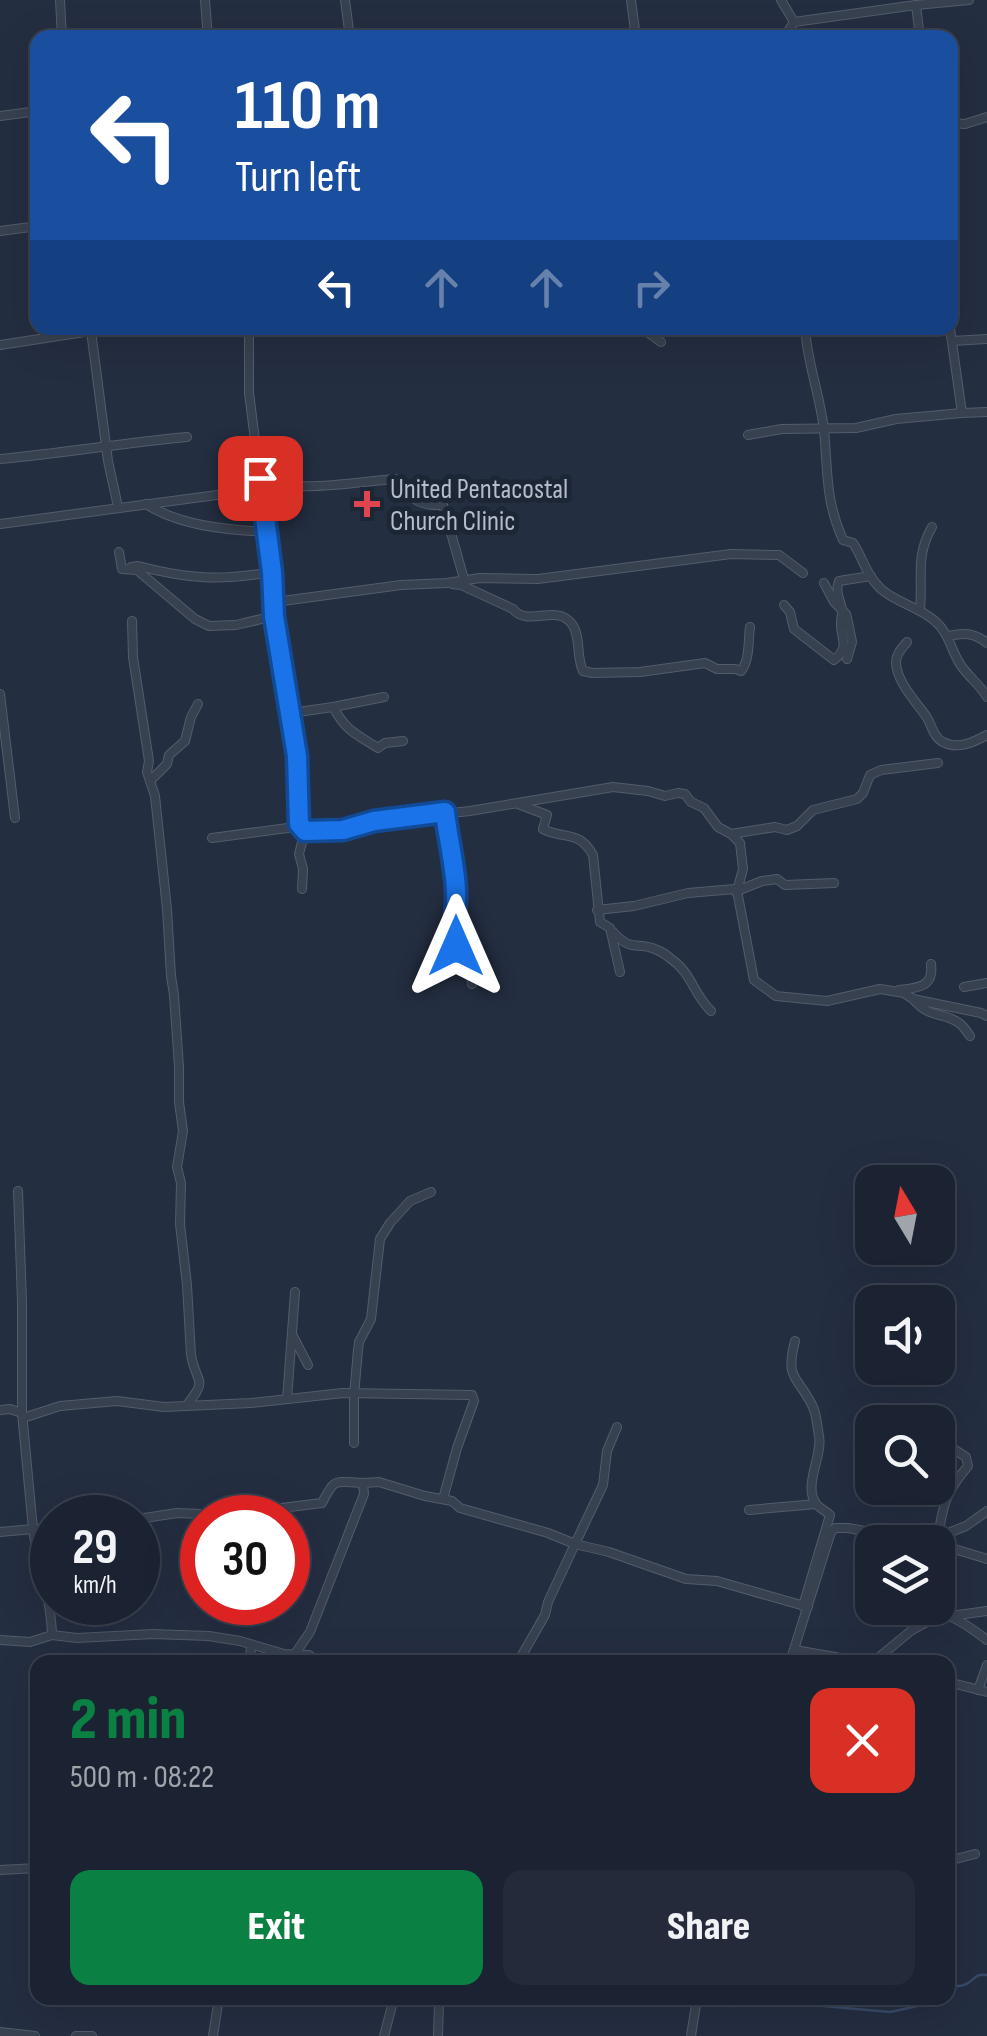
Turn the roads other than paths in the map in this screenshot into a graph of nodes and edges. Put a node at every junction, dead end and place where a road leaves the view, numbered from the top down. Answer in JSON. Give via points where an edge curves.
{"nodes":[{"id":1,"x":60,"y":0,"type":"edge"},
{"id":2,"x":204,"y":0,"type":"edge"},
{"id":3,"x":345,"y":0,"type":"edge"},
{"id":4,"x":631,"y":0,"type":"edge"},
{"id":5,"x":781,"y":0,"type":"edge"},
{"id":6,"x":969,"y":0,"type":"edge"},
{"id":7,"x":916,"y":5,"type":"junction"},
{"id":8,"x":794,"y":22,"type":"junction"},
{"id":9,"x":62,"y":30,"type":"edge"},
{"id":10,"x":207,"y":30,"type":"edge"},
{"id":11,"x":349,"y":30,"type":"edge"},
{"id":12,"x":635,"y":30,"type":"edge"},
{"id":13,"x":789,"y":30,"type":"edge"},
{"id":14,"x":919,"y":30,"type":"edge"},
{"id":15,"x":30,"y":112,"type":"edge"},
{"id":16,"x":0,"y":116,"type":"edge"},
{"id":17,"x":987,"y":117,"type":"edge"},
{"id":18,"x":958,"y":124,"type":"edge"},
{"id":19,"x":30,"y":227,"type":"edge"},
{"id":20,"x":0,"y":231,"type":"edge"},
{"id":21,"x":55,"y":335,"type":"edge"},
{"id":22,"x":92,"y":335,"type":"edge"},
{"id":23,"x":249,"y":335,"type":"edge"},
{"id":24,"x":652,"y":335,"type":"edge"},
{"id":25,"x":805,"y":335,"type":"edge"},
{"id":26,"x":951,"y":335,"type":"edge"},
{"id":27,"x":987,"y":339,"type":"edge"},
{"id":28,"x":952,"y":340,"type":"junction"},
{"id":29,"x":661,"y":342,"type":"dead end"},
{"id":30,"x":0,"y":344,"type":"edge"},
{"id":31,"x":987,"y":412,"type":"edge"},
{"id":32,"x":962,"y":414,"type":"junction"},
{"id":33,"x":824,"y":430,"type":"junction"},
{"id":34,"x":748,"y":435,"type":"dead end"},
{"id":35,"x":187,"y":436,"type":"dead end"},
{"id":36,"x":106,"y":444,"type":"junction"},
{"id":37,"x":0,"y":459,"type":"edge"},
{"id":38,"x":260,"y":478,"type":"junction"},
{"id":39,"x":262,"y":489,"type":"junction"},
{"id":40,"x":146,"y":504,"type":"junction"},
{"id":41,"x":118,"y":507,"type":"junction"},
{"id":42,"x":0,"y":524,"type":"edge"},
{"id":43,"x":932,"y":527,"type":"dead end"},
{"id":44,"x":267,"y":532,"type":"junction"},
{"id":45,"x":120,"y":552,"type":"dead end"},
{"id":46,"x":122,"y":569,"type":"junction"},
{"id":47,"x":272,"y":572,"type":"junction"},
{"id":48,"x":803,"y":573,"type":"dead end"},
{"id":49,"x":871,"y":576,"type":"junction"},
{"id":50,"x":464,"y":580,"type":"junction"},
{"id":51,"x":448,"y":583,"type":"junction"},
{"id":52,"x":824,"y":583,"type":"dead end"},
{"id":53,"x":275,"y":602,"type":"junction"},
{"id":54,"x":784,"y":605,"type":"dead end"},
{"id":55,"x":920,"y":610,"type":"junction"},
{"id":56,"x":842,"y":612,"type":"junction"},
{"id":57,"x":274,"y":616,"type":"junction"},
{"id":58,"x":132,"y":622,"type":"dead end"},
{"id":59,"x":750,"y":627,"type":"dead end"},
{"id":60,"x":948,"y":636,"type":"junction"},
{"id":61,"x":907,"y":642,"type":"dead end"},
{"id":62,"x":987,"y":643,"type":"edge"},
{"id":63,"x":847,"y":659,"type":"dead end"},
{"id":64,"x":0,"y":694,"type":"edge"},
{"id":65,"x":384,"y":697,"type":"dead end"},
{"id":66,"x":987,"y":697,"type":"edge"},
{"id":67,"x":198,"y":704,"type":"dead end"},
{"id":68,"x":333,"y":707,"type":"junction"},
{"id":69,"x":291,"y":712,"type":"junction"},
{"id":70,"x":987,"y":735,"type":"edge"},
{"id":71,"x":403,"y":741,"type":"dead end"},
{"id":72,"x":4,"y":760,"type":"edge"},
{"id":73,"x":938,"y":763,"type":"dead end"},
{"id":74,"x":150,"y":781,"type":"junction"},
{"id":75,"x":518,"y":804,"type":"junction"},
{"id":76,"x":445,"y":812,"type":"junction"},
{"id":77,"x":15,"y":818,"type":"dead end"},
{"id":78,"x":302,"y":828,"type":"junction"},
{"id":79,"x":731,"y":834,"type":"junction"},
{"id":80,"x":212,"y":838,"type":"dead end"},
{"id":81,"x":834,"y":884,"type":"dead end"},
{"id":82,"x":302,"y":890,"type":"dead end"},
{"id":83,"x":737,"y":891,"type":"junction"},
{"id":84,"x":597,"y":910,"type":"junction"},
{"id":85,"x":610,"y":928,"type":"junction"},
{"id":86,"x":931,"y":964,"type":"dead end"},
{"id":87,"x":620,"y":972,"type":"dead end"},
{"id":88,"x":987,"y":982,"type":"edge"},
{"id":89,"x":472,"y":984,"type":"dead end"},
{"id":90,"x":964,"y":987,"type":"dead end"},
{"id":91,"x":894,"y":990,"type":"junction"},
{"id":92,"x":913,"y":999,"type":"junction"},
{"id":93,"x":711,"y":1010,"type":"dead end"},
{"id":94,"x":987,"y":1016,"type":"edge"},
{"id":95,"x":970,"y":1036,"type":"dead end"},
{"id":96,"x":18,"y":1191,"type":"dead end"},
{"id":97,"x":431,"y":1192,"type":"dead end"},
{"id":98,"x":295,"y":1292,"type":"dead end"},
{"id":99,"x":292,"y":1334,"type":"junction"},
{"id":100,"x":795,"y":1341,"type":"dead end"},
{"id":101,"x":308,"y":1365,"type":"dead end"},
{"id":102,"x":354,"y":1394,"type":"junction"},
{"id":103,"x":287,"y":1398,"type":"junction"},
{"id":104,"x":187,"y":1404,"type":"junction"},
{"id":105,"x":0,"y":1410,"type":"edge"},
{"id":106,"x":22,"y":1415,"type":"junction"},
{"id":107,"x":616,"y":1427,"type":"dead end"},
{"id":108,"x":354,"y":1443,"type":"dead end"},
{"id":109,"x":955,"y":1450,"type":"edge"},
{"id":110,"x":363,"y":1483,"type":"junction"},
{"id":111,"x":955,"y":1483,"type":"edge"},
{"id":112,"x":30,"y":1498,"type":"edge"},
{"id":113,"x":443,"y":1500,"type":"junction"},
{"id":114,"x":816,"y":1504,"type":"junction"},
{"id":115,"x":749,"y":1510,"type":"dead end"},
{"id":116,"x":987,"y":1512,"type":"edge"},
{"id":117,"x":160,"y":1516,"type":"edge"},
{"id":118,"x":30,"y":1529,"type":"edge"},
{"id":119,"x":855,"y":1530,"type":"edge"},
{"id":120,"x":0,"y":1532,"type":"edge"},
{"id":121,"x":955,"y":1532,"type":"edge"},
{"id":122,"x":575,"y":1544,"type":"junction"},
{"id":123,"x":955,"y":1548,"type":"edge"},
{"id":124,"x":987,"y":1560,"type":"edge"},
{"id":125,"x":805,"y":1606,"type":"junction"},
{"id":126,"x":987,"y":1611,"type":"edge"},
{"id":127,"x":955,"y":1613,"type":"edge"},
{"id":128,"x":955,"y":1618,"type":"edge"},
{"id":129,"x":51,"y":1625,"type":"edge"},
{"id":130,"x":913,"y":1625,"type":"edge"},
{"id":131,"x":923,"y":1625,"type":"edge"},
{"id":132,"x":912,"y":1630,"type":"junction"},
{"id":133,"x":52,"y":1635,"type":"junction"},
{"id":134,"x":0,"y":1640,"type":"edge"},
{"id":135,"x":987,"y":1640,"type":"edge"},
{"id":136,"x":251,"y":1645,"type":"junction"},
{"id":137,"x":795,"y":1650,"type":"junction"},
{"id":138,"x":295,"y":1654,"type":"junction"},
{"id":139,"x":250,"y":1655,"type":"edge"},
{"id":140,"x":309,"y":1655,"type":"edge"},
{"id":141,"x":522,"y":1655,"type":"edge"},
{"id":142,"x":793,"y":1655,"type":"edge"},
{"id":143,"x":824,"y":1655,"type":"edge"},
{"id":144,"x":882,"y":1655,"type":"edge"},
{"id":145,"x":987,"y":1664,"type":"edge"},
{"id":146,"x":955,"y":1684,"type":"edge"},
{"id":147,"x":982,"y":1691,"type":"edge"},
{"id":148,"x":975,"y":1854,"type":"dead end"},
{"id":149,"x":955,"y":1858,"type":"edge"},
{"id":150,"x":30,"y":1868,"type":"edge"},
{"id":151,"x":0,"y":1870,"type":"edge"},
{"id":152,"x":218,"y":2005,"type":"edge"},
{"id":153,"x":392,"y":2005,"type":"edge"},
{"id":154,"x":439,"y":2005,"type":"edge"},
{"id":155,"x":697,"y":2005,"type":"edge"},
{"id":156,"x":0,"y":2032,"type":"edge"},
{"id":157,"x":35,"y":2036,"type":"edge"},
{"id":158,"x":76,"y":2036,"type":"edge"},
{"id":159,"x":92,"y":2036,"type":"edge"},
{"id":160,"x":213,"y":2036,"type":"edge"},
{"id":161,"x":384,"y":2036,"type":"edge"},
{"id":162,"x":438,"y":2036,"type":"edge"},
{"id":163,"x":691,"y":2036,"type":"edge"}],
"edges":[{"from":1,"to":9,"type":"street"},
{"from":2,"to":10,"type":"street"},
{"from":3,"to":11,"type":"street"},
{"from":4,"to":12,"type":"street"},
{"from":5,"to":8,"type":"street"},
{"from":6,"to":7,"type":"street"},
{"from":7,"to":8,"type":"street"},
{"from":7,"to":14,"type":"street"},
{"from":8,"to":13,"type":"street"},
{"from":15,"to":16,"type":"street"},
{"from":17,"to":18,"type":"street"},
{"from":19,"to":20,"type":"street"},
{"from":21,"to":30,"type":"street"},
{"from":22,"to":36,"type":"street"},
{"from":23,"to":38,"type":"street"},
{"from":24,"to":29,"type":"street"},
{"from":25,"to":33,"type":"street"},
{"from":26,"to":28,"type":"street"},
{"from":27,"to":28,"type":"street"},
{"from":28,"to":32,"type":"street"},
{"from":31,"to":32,"type":"street"},
{"from":32,"to":33,"type":"street"},
{"from":33,"to":34,"type":"street"},
{"from":33,"to":49,"type":"street","via":[[827,491],[838,527]]},
{"from":35,"to":36,"type":"street"},
{"from":36,"to":37,"type":"street"},
{"from":36,"to":41,"type":"street"},
{"from":38,"to":39,"type":"street"},
{"from":38,"to":50,"type":"street","via":[[286,485],[396,479],[425,506],[443,505]]},
{"from":39,"to":40,"type":"street"},
{"from":39,"to":44,"type":"street"},
{"from":40,"to":41,"type":"street"},
{"from":40,"to":44,"type":"street","via":[[185,520]]},
{"from":41,"to":42,"type":"street"},
{"from":43,"to":55,"type":"street","via":[[920,556]]},
{"from":44,"to":47,"type":"street"},
{"from":45,"to":46,"type":"street"},
{"from":46,"to":47,"type":"street","via":[[211,579]]},
{"from":46,"to":57,"type":"street","via":[[137,570],[209,626]]},
{"from":47,"to":53,"type":"street"},
{"from":48,"to":50,"type":"street","via":[[780,555],[731,554],[538,579]]},
{"from":49,"to":55,"type":"street"},
{"from":49,"to":56,"type":"street","via":[[837,584]]},
{"from":50,"to":51,"type":"street"},
{"from":51,"to":53,"type":"street"},
{"from":51,"to":59,"type":"street","via":[[524,618],[561,615],[575,627],[583,671],[592,673],[705,663],[741,671]]},
{"from":52,"to":56,"type":"street"},
{"from":53,"to":57,"type":"street"},
{"from":54,"to":56,"type":"street","via":[[796,631],[834,660],[844,643]]},
{"from":55,"to":60,"type":"street"},
{"from":56,"to":63,"type":"street","via":[[852,636]]},
{"from":57,"to":69,"type":"street"},
{"from":58,"to":74,"type":"street"},
{"from":60,"to":62,"type":"street","via":[[974,634]]},
{"from":60,"to":66,"type":"street"},
{"from":61,"to":70,"type":"street","via":[[896,665],[936,736],[962,745]]},
{"from":64,"to":72,"type":"street"},
{"from":65,"to":68,"type":"street"},
{"from":67,"to":74,"type":"street","via":[[185,742]]},
{"from":68,"to":69,"type":"street"},
{"from":68,"to":71,"type":"street","via":[[353,734],[378,748]]},
{"from":69,"to":78,"type":"street"},
{"from":72,"to":77,"type":"street"},
{"from":73,"to":79,"type":"street","via":[[881,770],[870,775],[856,799],[812,810],[787,830]]},
{"from":74,"to":104,"type":"street","via":[[179,1067],[180,1224],[193,1366],[201,1382]]},
{"from":75,"to":76,"type":"street"},
{"from":75,"to":79,"type":"street","via":[[613,787],[678,793]]},
{"from":75,"to":84,"type":"street","via":[[546,815],[542,830],[575,836],[589,847]]},
{"from":76,"to":78,"type":"street","via":[[343,830]]},
{"from":76,"to":89,"type":"street","via":[[456,892],[454,934]]},
{"from":78,"to":80,"type":"street"},
{"from":78,"to":82,"type":"street"},
{"from":79,"to":83,"type":"street","via":[[742,857]]},
{"from":81,"to":83,"type":"street","via":[[785,885],[777,879]]},
{"from":83,"to":84,"type":"street"},
{"from":83,"to":91,"type":"street","via":[[754,980],[776,996],[826,1001]]},
{"from":84,"to":85,"type":"street"},
{"from":85,"to":87,"type":"street"},
{"from":85,"to":93,"type":"street","via":[[630,946],[670,958]]},
{"from":86,"to":91,"type":"street","via":[[927,984]]},
{"from":88,"to":90,"type":"street"},
{"from":91,"to":92,"type":"street"},
{"from":92,"to":94,"type":"street"},
{"from":92,"to":95,"type":"street"},
{"from":96,"to":106,"type":"street"},
{"from":97,"to":102,"type":"street","via":[[410,1201],[380,1239]]},
{"from":98,"to":99,"type":"street"},
{"from":99,"to":101,"type":"street"},
{"from":99,"to":103,"type":"street"},
{"from":100,"to":114,"type":"street","via":[[791,1370],[815,1410],[820,1443],[812,1487]]},
{"from":102,"to":103,"type":"street"},
{"from":102,"to":108,"type":"street"},
{"from":102,"to":113,"type":"street","via":[[474,1397]]},
{"from":103,"to":104,"type":"street"},
{"from":104,"to":106,"type":"street","via":[[96,1402]]},
{"from":105,"to":106,"type":"street"},
{"from":106,"to":112,"type":"street"},
{"from":107,"to":122,"type":"street","via":[[603,1485]]},
{"from":109,"to":111,"type":"street","via":[[968,1466]]},
{"from":110,"to":113,"type":"street"},
{"from":110,"to":117,"type":"street","via":[[336,1482],[322,1503]]},
{"from":110,"to":138,"type":"street","via":[[318,1612]]},
{"from":113,"to":122,"type":"street"},
{"from":114,"to":115,"type":"street"},
{"from":114,"to":125,"type":"street","via":[[830,1514]]},
{"from":116,"to":121,"type":"street"},
{"from":118,"to":120,"type":"street"},
{"from":119,"to":125,"type":"street","via":[[831,1532]]},
{"from":122,"to":125,"type":"street"},
{"from":122,"to":141,"type":"street"},
{"from":123,"to":124,"type":"street"},
{"from":125,"to":137,"type":"street"},
{"from":126,"to":127,"type":"street"},
{"from":128,"to":135,"type":"street"},
{"from":129,"to":133,"type":"street"},
{"from":130,"to":132,"type":"street"},
{"from":131,"to":132,"type":"street"},
{"from":132,"to":144,"type":"street"},
{"from":133,"to":134,"type":"street"},
{"from":133,"to":136,"type":"street","via":[[209,1636]]},
{"from":136,"to":138,"type":"street"},
{"from":136,"to":139,"type":"street"},
{"from":137,"to":142,"type":"street"},
{"from":137,"to":143,"type":"street"},
{"from":138,"to":140,"type":"street"},
{"from":145,"to":147,"type":"street"},
{"from":146,"to":147,"type":"street"},
{"from":148,"to":149,"type":"street"},
{"from":150,"to":151,"type":"street"},
{"from":152,"to":160,"type":"street"},
{"from":153,"to":161,"type":"street"},
{"from":154,"to":162,"type":"street"},
{"from":155,"to":163,"type":"street"},
{"from":156,"to":157,"type":"street"},
{"from":158,"to":159,"type":"street"}]}
